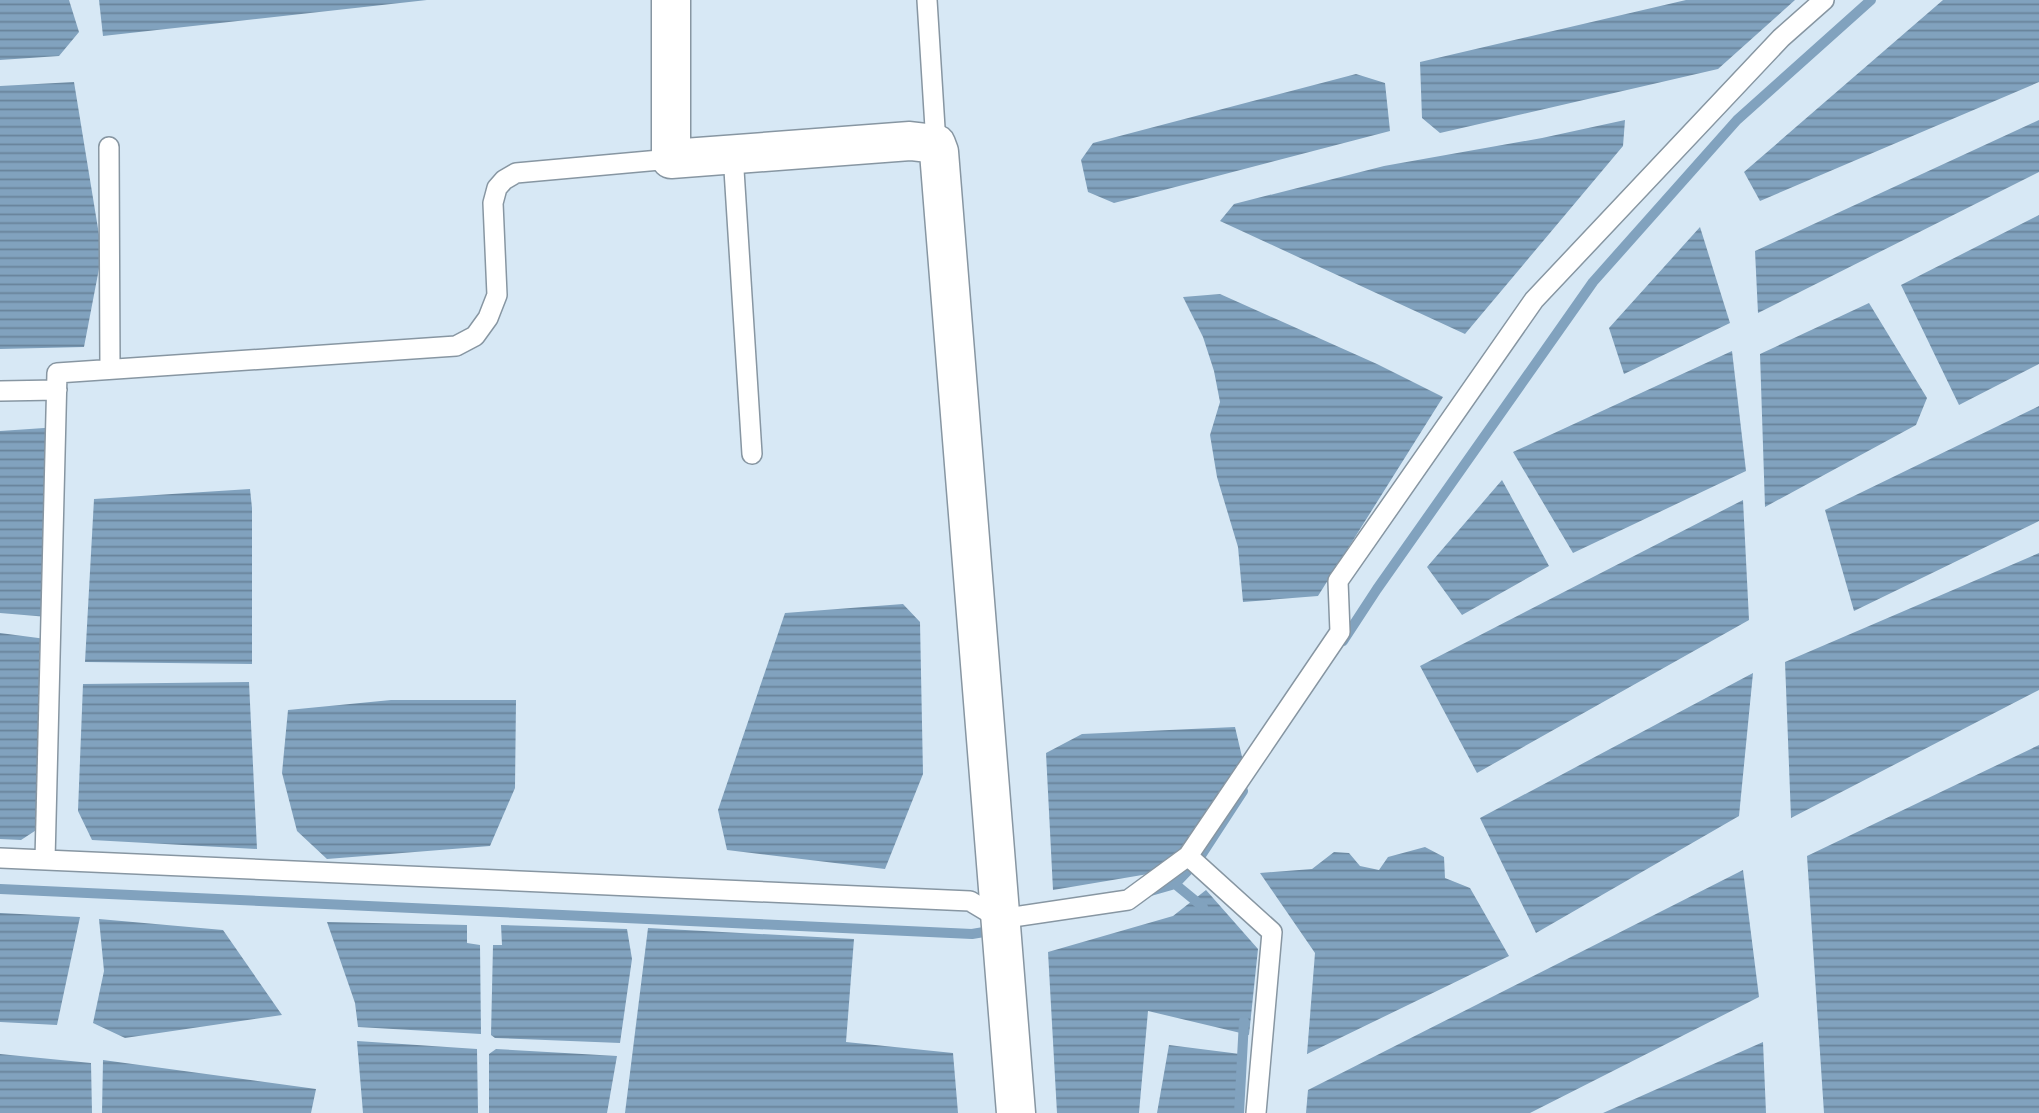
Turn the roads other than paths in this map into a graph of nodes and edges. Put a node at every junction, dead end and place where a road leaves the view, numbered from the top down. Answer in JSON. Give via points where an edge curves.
{"nodes":[{"id":1,"x":671,"y":0,"type":"edge"},
{"id":2,"x":927,"y":0,"type":"edge"},
{"id":3,"x":1824,"y":0,"type":"edge"},
{"id":4,"x":936,"y":144,"type":"junction"},
{"id":5,"x":109,"y":147,"type":"dead end"},
{"id":6,"x":733,"y":153,"type":"junction"},
{"id":7,"x":671,"y":159,"type":"junction"},
{"id":8,"x":110,"y":369,"type":"junction"},
{"id":9,"x":57,"y":390,"type":"junction"},
{"id":10,"x":0,"y":391,"type":"edge"},
{"id":11,"x":752,"y":454,"type":"dead end"},
{"id":12,"x":1188,"y":856,"type":"junction"},
{"id":13,"x":0,"y":858,"type":"edge"},
{"id":14,"x":45,"y":860,"type":"junction"},
{"id":15,"x":1000,"y":919,"type":"junction"},
{"id":16,"x":1016,"y":1113,"type":"edge"},
{"id":17,"x":1256,"y":1113,"type":"edge"}],
"edges":[{"from":1,"to":7,"type":"street"},
{"from":2,"to":4,"type":"lane"},
{"from":3,"to":12,"type":"lane","via":[[1781,38],[1534,300],[1338,581],[1340,632]]},
{"from":4,"to":6,"type":"street","via":[[910,141]]},
{"from":4,"to":15,"type":"street"},
{"from":5,"to":8,"type":"lane"},
{"from":6,"to":7,"type":"street"},
{"from":6,"to":11,"type":"lane"},
{"from":7,"to":8,"type":"lane","via":[[516,173],[504,180],[493,203],[497,295],[475,336],[456,346]]},
{"from":8,"to":9,"type":"lane","via":[[57,373]]},
{"from":9,"to":10,"type":"lane"},
{"from":9,"to":14,"type":"lane"},
{"from":12,"to":15,"type":"lane","via":[[1128,900]]},
{"from":12,"to":17,"type":"lane","via":[[1272,932]]},
{"from":13,"to":14,"type":"lane"},
{"from":14,"to":15,"type":"lane","via":[[970,901]]},
{"from":15,"to":16,"type":"street"}]}
